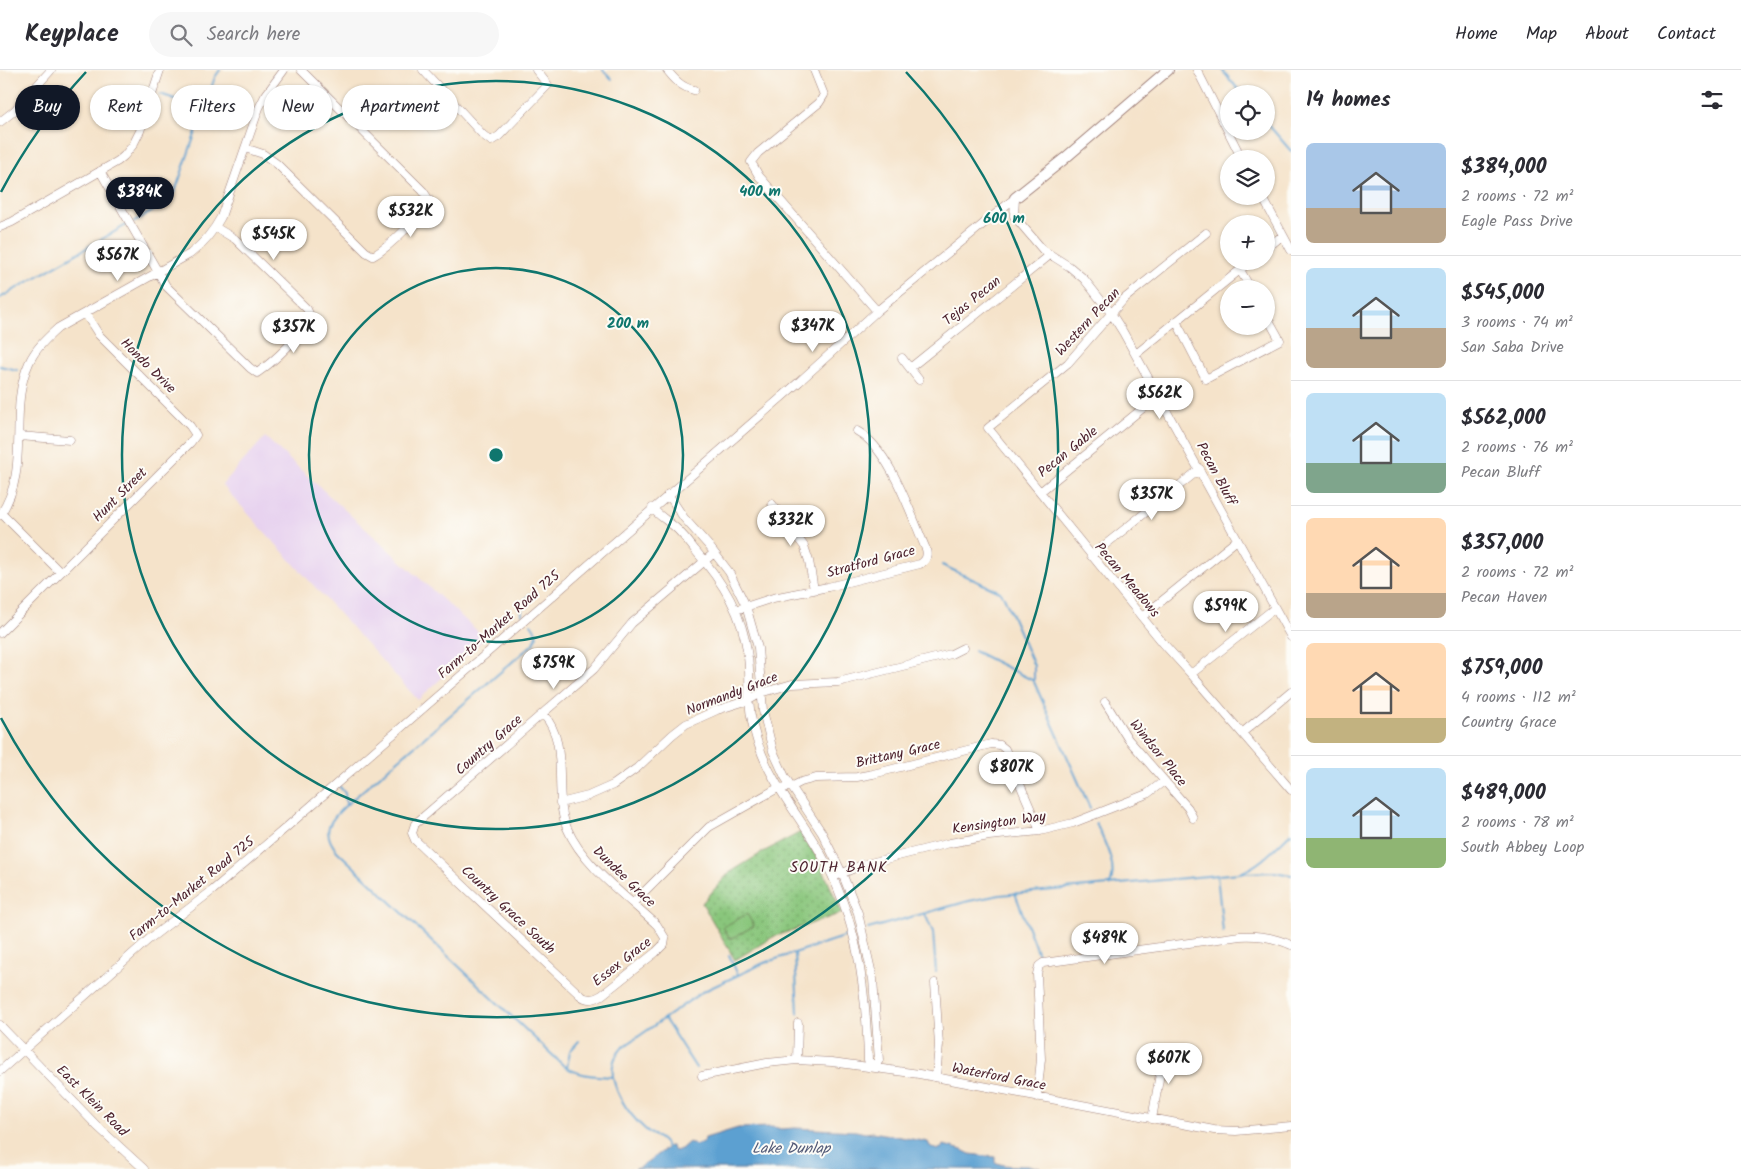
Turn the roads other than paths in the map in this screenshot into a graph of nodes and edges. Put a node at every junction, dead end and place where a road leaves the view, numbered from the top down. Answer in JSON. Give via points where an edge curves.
{"nodes":[{"id":1,"x":51,"y":70,"type":"edge"},
{"id":2,"x":160,"y":70,"type":"edge"},
{"id":3,"x":284,"y":70,"type":"edge"},
{"id":4,"x":301,"y":70,"type":"edge"},
{"id":5,"x":423,"y":70,"type":"edge"},
{"id":6,"x":536,"y":70,"type":"edge"},
{"id":7,"x":667,"y":70,"type":"edge"},
{"id":8,"x":814,"y":70,"type":"edge"},
{"id":9,"x":1168,"y":70,"type":"edge"},
{"id":10,"x":1197,"y":70,"type":"edge"},
{"id":11,"x":694,"y":90,"type":"dead end"},
{"id":12,"x":0,"y":122,"type":"edge"},
{"id":13,"x":245,"y":148,"type":"junction"},
{"id":14,"x":1237,"y":150,"type":"edge"},
{"id":15,"x":100,"y":172,"type":"junction"},
{"id":16,"x":1015,"y":198,"type":"junction"},
{"id":17,"x":1267,"y":205,"type":"edge"},
{"id":18,"x":998,"y":213,"type":"junction"},
{"id":19,"x":1014,"y":216,"type":"junction"},
{"id":20,"x":0,"y":227,"type":"edge"},
{"id":21,"x":215,"y":227,"type":"junction"},
{"id":22,"x":1206,"y":233,"type":"dead end"},
{"id":23,"x":1283,"y":235,"type":"junction"},
{"id":24,"x":1275,"y":242,"type":"edge"},
{"id":25,"x":1291,"y":250,"type":"edge"},
{"id":26,"x":1050,"y":255,"type":"junction"},
{"id":27,"x":1240,"y":270,"type":"joint"},
{"id":28,"x":157,"y":273,"type":"junction"},
{"id":29,"x":1246,"y":280,"type":"edge"},
{"id":30,"x":877,"y":311,"type":"junction"},
{"id":31,"x":85,"y":313,"type":"junction"},
{"id":32,"x":1111,"y":313,"type":"junction"},
{"id":33,"x":1176,"y":321,"type":"junction"},
{"id":34,"x":1275,"y":331,"type":"edge"},
{"id":35,"x":1136,"y":354,"type":"junction"},
{"id":36,"x":902,"y":358,"type":"dead end"},
{"id":37,"x":910,"y":368,"type":"junction"},
{"id":38,"x":919,"y":380,"type":"dead end"},
{"id":39,"x":1159,"y":395,"type":"junction"},
{"id":40,"x":988,"y":428,"type":"joint"},
{"id":41,"x":857,"y":431,"type":"dead end"},
{"id":42,"x":196,"y":435,"type":"joint"},
{"id":43,"x":19,"y":436,"type":"junction"},
{"id":44,"x":70,"y":440,"type":"dead end"},
{"id":45,"x":1200,"y":469,"type":"junction"},
{"id":46,"x":1040,"y":492,"type":"junction"},
{"id":47,"x":668,"y":494,"type":"junction"},
{"id":48,"x":772,"y":504,"type":"dead end"},
{"id":49,"x":652,"y":508,"type":"junction"},
{"id":50,"x":1,"y":514,"type":"edge"},
{"id":51,"x":684,"y":518,"type":"junction"},
{"id":52,"x":674,"y":527,"type":"junction"},
{"id":53,"x":1237,"y":540,"type":"junction"},
{"id":54,"x":714,"y":553,"type":"junction"},
{"id":55,"x":1090,"y":556,"type":"junction"},
{"id":56,"x":705,"y":561,"type":"junction"},
{"id":57,"x":60,"y":572,"type":"junction"},
{"id":58,"x":814,"y":590,"type":"junction"},
{"id":59,"x":746,"y":606,"type":"junction"},
{"id":60,"x":1275,"y":608,"type":"junction"},
{"id":61,"x":736,"y":610,"type":"junction"},
{"id":62,"x":1142,"y":617,"type":"junction"},
{"id":63,"x":0,"y":633,"type":"edge"},
{"id":64,"x":1291,"y":637,"type":"edge"},
{"id":65,"x":963,"y":648,"type":"dead end"},
{"id":66,"x":1191,"y":674,"type":"junction"},
{"id":67,"x":1291,"y":692,"type":"edge"},
{"id":68,"x":761,"y":693,"type":"junction"},
{"id":69,"x":750,"y":700,"type":"junction"},
{"id":70,"x":1105,"y":702,"type":"dead end"},
{"id":71,"x":543,"y":714,"type":"junction"},
{"id":72,"x":1242,"y":732,"type":"junction"},
{"id":73,"x":1164,"y":781,"type":"junction"},
{"id":74,"x":791,"y":787,"type":"junction"},
{"id":75,"x":778,"y":788,"type":"junction"},
{"id":76,"x":1291,"y":790,"type":"edge"},
{"id":77,"x":560,"y":803,"type":"junction"},
{"id":78,"x":1193,"y":818,"type":"dead end"},
{"id":79,"x":1040,"y":831,"type":"junction"},
{"id":80,"x":412,"y":834,"type":"joint"},
{"id":81,"x":842,"y":873,"type":"junction"},
{"id":82,"x":833,"y":877,"type":"junction"},
{"id":83,"x":633,"y":903,"type":"junction"},
{"id":84,"x":665,"y":941,"type":"joint"},
{"id":85,"x":1291,"y":944,"type":"edge"},
{"id":86,"x":935,"y":983,"type":"dead end"},
{"id":87,"x":592,"y":1000,"type":"joint"},
{"id":88,"x":798,"y":1023,"type":"dead end"},
{"id":89,"x":0,"y":1026,"type":"edge"},
{"id":90,"x":22,"y":1050,"type":"junction"},
{"id":91,"x":1158,"y":1053,"type":"dead end"},
{"id":92,"x":797,"y":1060,"type":"junction"},
{"id":93,"x":875,"y":1067,"type":"junction"},
{"id":94,"x":0,"y":1071,"type":"edge"},
{"id":95,"x":702,"y":1076,"type":"dead end"},
{"id":96,"x":936,"y":1077,"type":"junction"},
{"id":97,"x":1037,"y":1097,"type":"junction"},
{"id":98,"x":1152,"y":1119,"type":"junction"},
{"id":99,"x":1291,"y":1126,"type":"edge"},
{"id":100,"x":144,"y":1169,"type":"edge"}],
"edges":[{"from":1,"to":12,"type":"street"},
{"from":2,"to":15,"type":"street","via":[[133,145],[118,161]]},
{"from":3,"to":13,"type":"street","via":[[262,102]]},
{"from":4,"to":13,"type":"street","via":[[424,191],[429,200],[423,209],[382,251],[373,256],[277,164],[263,154]]},
{"from":5,"to":6,"type":"street","via":[[491,141],[548,85]]},
{"from":7,"to":11,"type":"street","via":[[677,83]]},
{"from":8,"to":30,"type":"street","via":[[824,95],[751,162],[759,176]]},
{"from":9,"to":16,"type":"main road"},
{"from":10,"to":14,"type":"street"},
{"from":13,"to":21,"type":"street"},
{"from":15,"to":20,"type":"street"},
{"from":15,"to":28,"type":"street"},
{"from":16,"to":18,"type":"street","name":"Farm-to-Market Road 725"},
{"from":16,"to":19,"type":"street"},
{"from":17,"to":23,"type":"street"},
{"from":18,"to":19,"type":"street"},
{"from":18,"to":30,"type":"street","name":"Farm-to-Market Road 725"},
{"from":19,"to":26,"type":"street","name":"Pecan Bluff"},
{"from":21,"to":28,"type":"street","via":[[197,249]]},
{"from":21,"to":28,"type":"street","via":[[235,239],[312,318],[257,373],[170,292]]},
{"from":22,"to":32,"type":"street","name":"Western Pecan"},
{"from":23,"to":24,"type":"street"},
{"from":23,"to":25,"type":"street"},
{"from":26,"to":32,"type":"street","name":"Pecan Bluff","via":[[1084,279]]},
{"from":26,"to":37,"type":"street","name":"Tejas Pecan"},
{"from":27,"to":29,"type":"street"},
{"from":27,"to":33,"type":"street"},
{"from":28,"to":31,"type":"street"},
{"from":30,"to":47,"type":"street","name":"Farm-to-Market Road 725"},
{"from":31,"to":42,"type":"street","name":"Hondo Drive","via":[[99,336]]},
{"from":31,"to":43,"type":"street","via":[[58,328],[43,342],[29,363],[21,392]]},
{"from":32,"to":35,"type":"street","name":"Pecan Bluff"},
{"from":32,"to":40,"type":"street","name":"Western Pecan","via":[[1068,363]]},
{"from":33,"to":34,"type":"street","via":[[1206,379],[1280,340]]},
{"from":33,"to":35,"type":"street"},
{"from":35,"to":39,"type":"street","name":"Pecan Bluff"},
{"from":36,"to":37,"type":"street"},
{"from":37,"to":38,"type":"street"},
{"from":39,"to":45,"type":"street","name":"Pecan Bluff"},
{"from":39,"to":46,"type":"street","name":"Pecan Gable"},
{"from":40,"to":46,"type":"street","name":"Pecan Meadows"},
{"from":41,"to":58,"type":"street","name":"Stratford Grace","via":[[873,443],[889,466],[926,549],[926,558],[920,564]]},
{"from":42,"to":57,"type":"street","name":"Hunt Street"},
{"from":43,"to":44,"type":"street"},
{"from":43,"to":50,"type":"street","via":[[12,492]]},
{"from":45,"to":53,"type":"street","name":"Pecan Bluff"},
{"from":45,"to":55,"type":"street"},
{"from":46,"to":55,"type":"street","name":"Pecan Meadows"},
{"from":47,"to":49,"type":"street","name":"Farm-to-Market Road 725"},
{"from":47,"to":51,"type":"street"},
{"from":48,"to":58,"type":"street","via":[[804,546]]},
{"from":49,"to":52,"type":"street"},
{"from":49,"to":90,"type":"street","name":"Farm-to-Market Road 725","via":[[214,890],[148,940]]},
{"from":50,"to":57,"type":"street"},
{"from":51,"to":52,"type":"street"},
{"from":51,"to":54,"type":"street"},
{"from":52,"to":56,"type":"street"},
{"from":53,"to":60,"type":"street","name":"Pecan Bluff"},
{"from":53,"to":62,"type":"street"},
{"from":54,"to":56,"type":"street","name":"Country Grace"},
{"from":54,"to":59,"type":"street","via":[[734,581]]},
{"from":55,"to":62,"type":"street","name":"Pecan Meadows"},
{"from":56,"to":61,"type":"street"},
{"from":56,"to":71,"type":"street","name":"Country Grace","via":[[632,623],[600,664]]},
{"from":57,"to":63,"type":"street","name":"Hunt Street"},
{"from":58,"to":59,"type":"street","name":"Stratford Grace"},
{"from":59,"to":61,"type":"street","name":"Stratford Grace"},
{"from":59,"to":68,"type":"street","via":[[758,648]]},
{"from":60,"to":64,"type":"street","name":"Pecan Bluff"},
{"from":60,"to":66,"type":"street"},
{"from":61,"to":69,"type":"street","via":[[747,648]]},
{"from":62,"to":66,"type":"street","name":"Pecan Meadows"},
{"from":65,"to":68,"type":"street","name":"Normandy Grace","via":[[951,654],[838,682],[792,684]]},
{"from":66,"to":72,"type":"street","name":"Pecan Meadows"},
{"from":67,"to":72,"type":"street"},
{"from":68,"to":69,"type":"street","name":"Normandy Grace"},
{"from":68,"to":74,"type":"street","via":[[770,742]]},
{"from":69,"to":75,"type":"street","via":[[761,752]]},
{"from":69,"to":77,"type":"street","name":"Normandy Grace","via":[[686,724],[638,768],[613,785]]},
{"from":70,"to":73,"type":"street","name":"Windsor Place","via":[[1128,739]]},
{"from":71,"to":77,"type":"street","name":"Dundee Grace","via":[[554,727]]},
{"from":71,"to":80,"type":"street","name":"Country Grace","via":[[415,824]]},
{"from":72,"to":76,"type":"street","name":"Pecan Meadows"},
{"from":73,"to":78,"type":"street","name":"Windsor Place"},
{"from":73,"to":79,"type":"street","name":"Kensington Way","via":[[1153,791],[1082,820]]},
{"from":74,"to":75,"type":"street","name":"Brittany Grace"},
{"from":74,"to":79,"type":"street","name":"Brittany Grace","via":[[808,779],[865,776],[991,744],[1000,745],[1005,749]]},
{"from":74,"to":81,"type":"street","via":[[822,833]]},
{"from":75,"to":82,"type":"street","via":[[809,833]]},
{"from":75,"to":83,"type":"street","name":"Brittany Grace","via":[[709,827]]},
{"from":77,"to":83,"type":"street","name":"Dundee Grace","via":[[566,826],[580,851]]},
{"from":79,"to":81,"type":"street","name":"Kensington Way","via":[[957,842],[862,865]]},
{"from":80,"to":87,"type":"street","name":"Country Grace South","via":[[580,995]]},
{"from":81,"to":82,"type":"street","name":"Kensington Way"},
{"from":81,"to":93,"type":"street","via":[[858,913],[870,961],[879,1060]]},
{"from":82,"to":93,"type":"street","via":[[856,943],[866,1003],[868,1060]]},
{"from":83,"to":84,"type":"street","name":"Dundee Grace","via":[[657,925]]},
{"from":84,"to":87,"type":"street","name":"Essex Grace","via":[[656,952]]},
{"from":85,"to":97,"type":"street","via":[[1264,936],[1240,936],[1043,963],[1037,974],[1041,1059]]},
{"from":86,"to":96,"type":"street","via":[[939,1045]]},
{"from":88,"to":92,"type":"street"},
{"from":89,"to":90,"type":"street","name":"East Klein Road"},
{"from":90,"to":94,"type":"street","name":"Farm-to-Market Road 725"},
{"from":90,"to":100,"type":"street","name":"East Klein Road"},
{"from":91,"to":98,"type":"street","via":[[1161,1068]]},
{"from":92,"to":93,"type":"street","name":"Waterford Grace"},
{"from":92,"to":95,"type":"street","name":"Waterford Grace","via":[[740,1067]]},
{"from":93,"to":96,"type":"street","name":"Waterford Grace"},
{"from":96,"to":97,"type":"street","name":"Waterford Grace"},
{"from":97,"to":98,"type":"street","name":"Waterford Grace"},
{"from":98,"to":99,"type":"street","name":"Waterford Grace","via":[[1226,1130]]}]}
